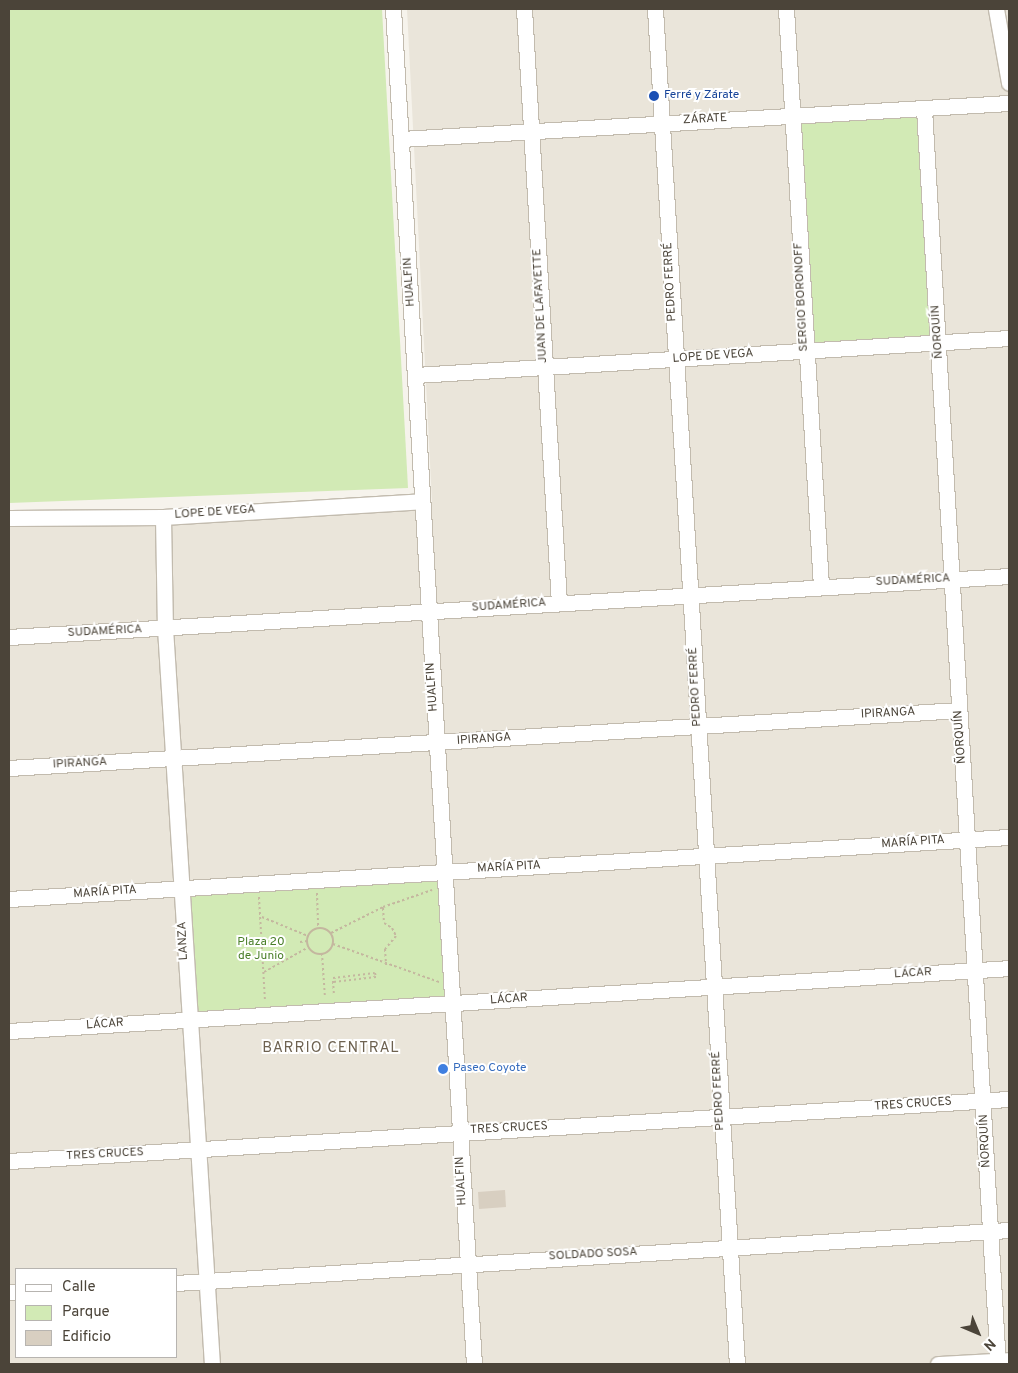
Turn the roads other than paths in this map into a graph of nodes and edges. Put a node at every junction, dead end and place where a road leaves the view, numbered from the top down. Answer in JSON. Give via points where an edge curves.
{"nodes":[{"id":1,"x":394,"y":9,"type":"edge"},
{"id":2,"x":524,"y":9,"type":"edge"},
{"id":3,"x":655,"y":9,"type":"edge"},
{"id":4,"x":786,"y":9,"type":"edge"},
{"id":5,"x":996,"y":9,"type":"edge"},
{"id":6,"x":1009,"y":84,"type":"edge"},
{"id":7,"x":1009,"y":103,"type":"edge"},
{"id":8,"x":924,"y":109,"type":"junction"},
{"id":9,"x":791,"y":115,"type":"junction"},
{"id":10,"x":661,"y":123,"type":"junction"},
{"id":11,"x":531,"y":130,"type":"junction"},
{"id":12,"x":401,"y":140,"type":"junction"},
{"id":13,"x":1009,"y":338,"type":"edge"},
{"id":14,"x":939,"y":343,"type":"junction"},
{"id":15,"x":805,"y":351,"type":"junction"},
{"id":16,"x":675,"y":359,"type":"junction"},
{"id":17,"x":544,"y":368,"type":"junction"},
{"id":18,"x":416,"y":375,"type":"junction"},
{"id":19,"x":422,"y":500,"type":"junction"},
{"id":20,"x":163,"y":517,"type":"junction"},
{"id":21,"x":9,"y":518,"type":"edge"},
{"id":22,"x":1009,"y":576,"type":"edge"},
{"id":23,"x":953,"y":578,"type":"junction"},
{"id":24,"x":821,"y":586,"type":"junction"},
{"id":25,"x":692,"y":594,"type":"junction"},
{"id":26,"x":559,"y":602,"type":"junction"},
{"id":27,"x":428,"y":611,"type":"junction"},
{"id":28,"x":166,"y":628,"type":"junction"},
{"id":29,"x":9,"y":637,"type":"edge"},
{"id":30,"x":960,"y":710,"type":"junction"},
{"id":31,"x":698,"y":726,"type":"junction"},
{"id":32,"x":437,"y":743,"type":"junction"},
{"id":33,"x":174,"y":758,"type":"junction"},
{"id":34,"x":9,"y":768,"type":"edge"},
{"id":35,"x":1009,"y":837,"type":"edge"},
{"id":36,"x":968,"y":840,"type":"junction"},
{"id":37,"x":707,"y":856,"type":"junction"},
{"id":38,"x":444,"y":879,"type":"junction"},
{"id":39,"x":181,"y":888,"type":"junction"},
{"id":40,"x":9,"y":899,"type":"edge"},
{"id":41,"x":1009,"y":968,"type":"edge"},
{"id":42,"x":976,"y":970,"type":"junction"},
{"id":43,"x":714,"y":986,"type":"junction"},
{"id":44,"x":451,"y":1004,"type":"junction"},
{"id":45,"x":189,"y":1019,"type":"junction"},
{"id":46,"x":9,"y":1031,"type":"edge"},
{"id":47,"x":1009,"y":1099,"type":"edge"},
{"id":48,"x":984,"y":1100,"type":"junction"},
{"id":49,"x":721,"y":1118,"type":"junction"},
{"id":50,"x":459,"y":1132,"type":"junction"},
{"id":51,"x":199,"y":1150,"type":"junction"},
{"id":52,"x":9,"y":1161,"type":"edge"},
{"id":53,"x":1009,"y":1230,"type":"edge"},
{"id":54,"x":991,"y":1231,"type":"junction"},
{"id":55,"x":728,"y":1247,"type":"junction"},
{"id":56,"x":467,"y":1263,"type":"junction"},
{"id":57,"x":206,"y":1282,"type":"junction"},
{"id":58,"x":178,"y":1283,"type":"edge"},
{"id":59,"x":1002,"y":1362,"type":"edge"},
{"id":60,"x":212,"y":1364,"type":"edge"},
{"id":61,"x":474,"y":1364,"type":"edge"},
{"id":62,"x":737,"y":1364,"type":"edge"},
{"id":63,"x":938,"y":1364,"type":"edge"}],
"edges":[{"from":1,"to":12,"type":"street","name":"HUALFIN"},
{"from":2,"to":11,"type":"street","name":"JUAN DE LAFAYETTE"},
{"from":3,"to":10,"type":"street","name":"PEDRO FERRÉ"},
{"from":4,"to":9,"type":"street","name":"SERGIO BORONOFF"},
{"from":5,"to":6,"type":"street"},
{"from":7,"to":8,"type":"street","name":"ZÁRATE"},
{"from":8,"to":9,"type":"street","name":"ZÁRATE"},
{"from":8,"to":14,"type":"street","name":"ÑORQUÍN"},
{"from":9,"to":10,"type":"street","name":"ZÁRATE"},
{"from":9,"to":15,"type":"street","name":"SERGIO BORONOFF"},
{"from":10,"to":11,"type":"street","name":"ZÁRATE"},
{"from":10,"to":16,"type":"street","name":"PEDRO FERRÉ"},
{"from":11,"to":12,"type":"street","name":"ZÁRATE"},
{"from":11,"to":17,"type":"street","name":"JUAN DE LAFAYETTE"},
{"from":12,"to":18,"type":"street","name":"HUALFIN"},
{"from":13,"to":14,"type":"street","name":"LOPE DE VEGA"},
{"from":14,"to":15,"type":"street","name":"LOPE DE VEGA"},
{"from":14,"to":23,"type":"street","name":"ÑORQUÍN"},
{"from":15,"to":16,"type":"street","name":"LOPE DE VEGA"},
{"from":15,"to":24,"type":"street","name":"SERGIO BORONOFF"},
{"from":16,"to":17,"type":"street","name":"LOPE DE VEGA"},
{"from":16,"to":25,"type":"street","name":"PEDRO FERRÉ"},
{"from":17,"to":18,"type":"street","name":"LOPE DE VEGA"},
{"from":17,"to":26,"type":"street","name":"JUAN DE LAFAYETTE"},
{"from":18,"to":19,"type":"street","name":"HUALFIN"},
{"from":19,"to":20,"type":"street","name":"LOPE DE VEGA"},
{"from":19,"to":27,"type":"street","name":"HUALFIN"},
{"from":20,"to":21,"type":"street","name":"LOPE DE VEGA"},
{"from":20,"to":28,"type":"street","name":"LANZA"},
{"from":22,"to":23,"type":"street","name":"SUDAMÉRICA"},
{"from":23,"to":24,"type":"street","name":"SUDAMÉRICA"},
{"from":23,"to":30,"type":"street","name":"ÑORQUÍN"},
{"from":24,"to":25,"type":"street","name":"SUDAMÉRICA"},
{"from":25,"to":26,"type":"street","name":"SUDAMÉRICA"},
{"from":25,"to":31,"type":"street","name":"PEDRO FERRÉ"},
{"from":26,"to":27,"type":"street","name":"SUDAMÉRICA"},
{"from":27,"to":28,"type":"street","name":"SUDAMÉRICA"},
{"from":27,"to":32,"type":"street","name":"HUALFIN"},
{"from":28,"to":29,"type":"street","name":"SUDAMÉRICA"},
{"from":28,"to":33,"type":"street","name":"LANZA"},
{"from":30,"to":31,"type":"street","name":"IPIRANGA"},
{"from":30,"to":36,"type":"street","name":"ÑORQUÍN"},
{"from":31,"to":32,"type":"street","name":"IPIRANGA"},
{"from":31,"to":37,"type":"street","name":"PEDRO FERRÉ"},
{"from":32,"to":33,"type":"street","name":"IPIRANGA"},
{"from":32,"to":38,"type":"street","name":"HUALFIN"},
{"from":33,"to":34,"type":"street","name":"IPIRANGA"},
{"from":33,"to":39,"type":"street","name":"LANZA"},
{"from":35,"to":36,"type":"street","name":"MARÍA PITA"},
{"from":36,"to":37,"type":"street","name":"MARÍA PITA"},
{"from":36,"to":42,"type":"street","name":"ÑORQUÍN"},
{"from":37,"to":38,"type":"street","name":"MARÍA PITA"},
{"from":37,"to":43,"type":"street","name":"PEDRO FERRÉ"},
{"from":38,"to":39,"type":"street","name":"MARÍA PITA"},
{"from":38,"to":44,"type":"street","name":"HUALFIN"},
{"from":39,"to":40,"type":"street","name":"MARÍA PITA"},
{"from":39,"to":45,"type":"street","name":"LANZA"},
{"from":41,"to":42,"type":"street","name":"LÁCAR"},
{"from":42,"to":43,"type":"street","name":"LÁCAR"},
{"from":42,"to":48,"type":"street","name":"ÑORQUÍN"},
{"from":43,"to":44,"type":"street","name":"LÁCAR"},
{"from":43,"to":49,"type":"street","name":"PEDRO FERRÉ"},
{"from":44,"to":45,"type":"street","name":"LÁCAR"},
{"from":44,"to":50,"type":"street","name":"HUALFIN"},
{"from":45,"to":46,"type":"street","name":"LÁCAR"},
{"from":45,"to":51,"type":"street","name":"LANZA"},
{"from":47,"to":48,"type":"street","name":"TRES CRUCES"},
{"from":48,"to":49,"type":"street","name":"TRES CRUCES"},
{"from":48,"to":54,"type":"street","name":"ÑORQUÍN"},
{"from":49,"to":50,"type":"street","name":"TRES CRUCES"},
{"from":49,"to":55,"type":"street","name":"PEDRO FERRÉ"},
{"from":50,"to":51,"type":"street","name":"TRES CRUCES"},
{"from":50,"to":56,"type":"street","name":"HUALFIN"},
{"from":51,"to":52,"type":"street","name":"TRES CRUCES"},
{"from":51,"to":57,"type":"street","name":"LANZA"},
{"from":53,"to":54,"type":"street","name":"SOLDADO SOSA"},
{"from":54,"to":55,"type":"street","name":"SOLDADO SOSA"},
{"from":54,"to":59,"type":"street","name":"ÑORQUÍN"},
{"from":55,"to":56,"type":"street","name":"SOLDADO SOSA"},
{"from":55,"to":62,"type":"street","name":"PEDRO FERRÉ"},
{"from":56,"to":57,"type":"street","name":"SOLDADO SOSA"},
{"from":56,"to":61,"type":"street","name":"HUALFIN"},
{"from":57,"to":58,"type":"street","name":"SOLDADO SOSA"},
{"from":57,"to":60,"type":"street","name":"LANZA"},
{"from":59,"to":63,"type":"street"}]}
